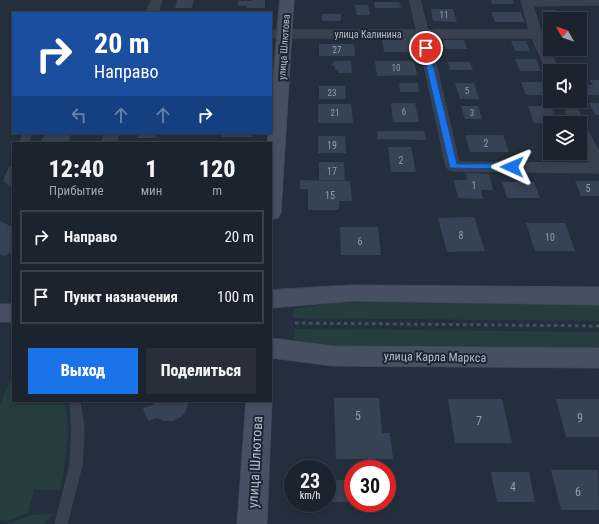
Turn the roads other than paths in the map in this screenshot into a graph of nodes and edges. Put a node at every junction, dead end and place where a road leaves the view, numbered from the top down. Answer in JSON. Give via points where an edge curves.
{"nodes":[{"id":1,"x":157,"y":0,"type":"edge"},
{"id":2,"x":287,"y":0,"type":"edge"},
{"id":3,"x":415,"y":0,"type":"edge"},
{"id":4,"x":527,"y":2,"type":"edge"},
{"id":5,"x":599,"y":2,"type":"edge"},
{"id":6,"x":152,"y":12,"type":"edge"},
{"id":7,"x":422,"y":33,"type":"junction"},
{"id":8,"x":278,"y":34,"type":"edge"},
{"id":9,"x":536,"y":34,"type":"junction"},
{"id":10,"x":550,"y":64,"type":"edge"},
{"id":11,"x":587,"y":142,"type":"edge"},
{"id":12,"x":599,"y":168,"type":"edge"},
{"id":13,"x":12,"y":171,"type":"edge"},
{"id":14,"x":12,"y":184,"type":"edge"},
{"id":15,"x":272,"y":187,"type":"edge"},
{"id":16,"x":599,"y":296,"type":"edge"},
{"id":17,"x":272,"y":299,"type":"edge"},
{"id":18,"x":0,"y":313,"type":"edge"},
{"id":19,"x":12,"y":313,"type":"edge"},
{"id":20,"x":272,"y":348,"type":"edge"},
{"id":21,"x":599,"y":358,"type":"edge"},
{"id":22,"x":75,"y":402,"type":"edge"},
{"id":23,"x":259,"y":402,"type":"edge"},
{"id":24,"x":61,"y":524,"type":"edge"},
{"id":25,"x":252,"y":524,"type":"edge"}],
"edges":[{"from":1,"to":6,"type":"street"},
{"from":2,"to":8,"type":"main road","name":"улица Шлютова"},
{"from":3,"to":7,"type":"street"},
{"from":4,"to":5,"type":"street"},
{"from":4,"to":9,"type":"street"},
{"from":7,"to":8,"type":"street","name":"улица Калинина"},
{"from":7,"to":9,"type":"street","name":"улица Калинина"},
{"from":7,"to":12,"type":"street","via":[[453,166]]},
{"from":8,"to":15,"type":"main road","name":"улица Шлютова"},
{"from":9,"to":10,"type":"street"},
{"from":11,"to":12,"type":"street"},
{"from":13,"to":14,"type":"lane","via":[[8,181]]},
{"from":16,"to":17,"type":"main road","via":[[352,293]]},
{"from":18,"to":19,"type":"main road"},
{"from":20,"to":21,"type":"main road","name":"улица Карла Маркса","via":[[333,356]]},
{"from":22,"to":24,"type":"lane","via":[[78,429],[76,465]]},
{"from":23,"to":25,"type":"main road","name":"улица Шлютова"}]}
